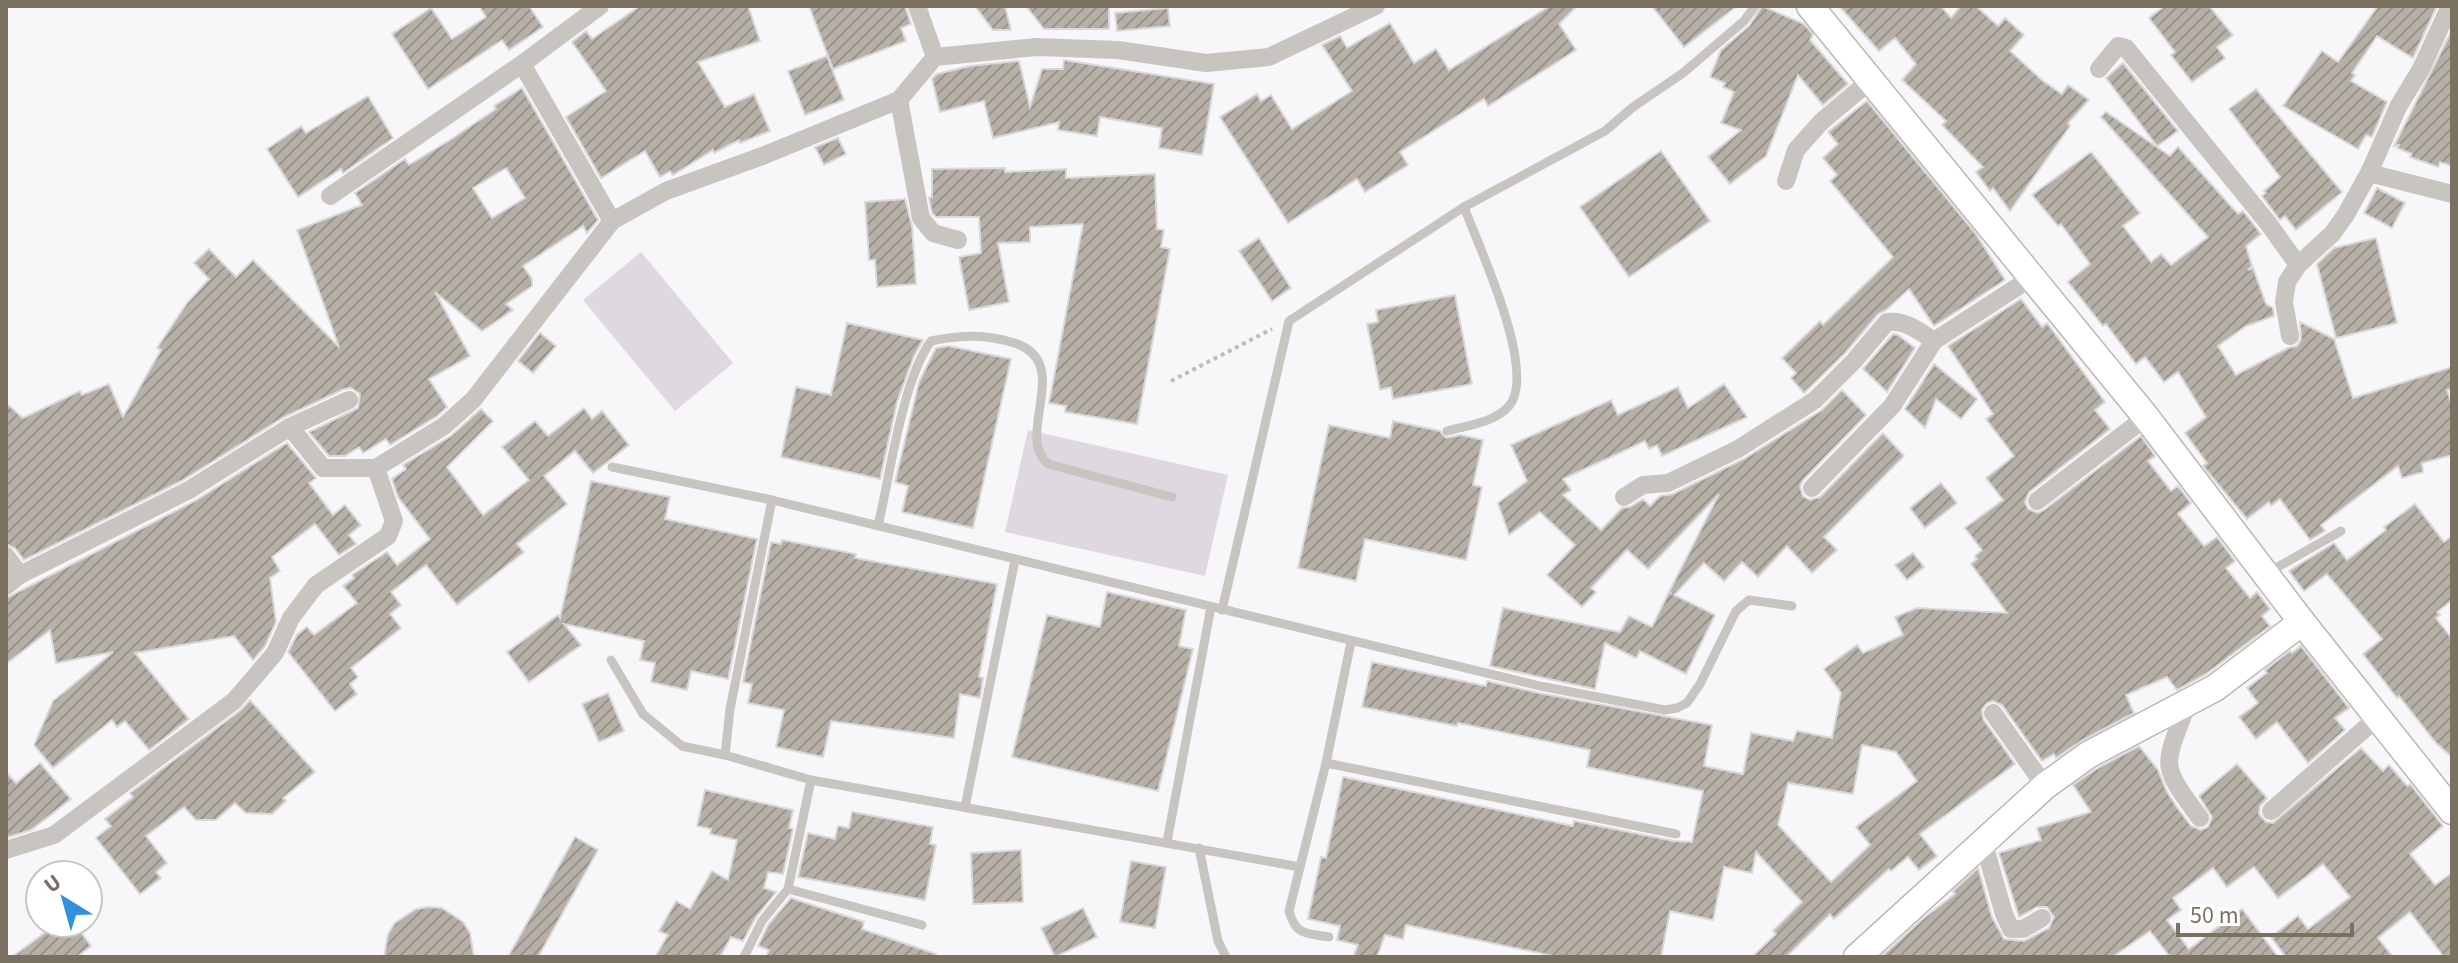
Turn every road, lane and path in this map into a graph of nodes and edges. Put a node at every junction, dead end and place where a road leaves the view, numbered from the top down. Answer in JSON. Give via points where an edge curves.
{"nodes":[{"id":1,"x":600,"y":6,"type":"edge"},
{"id":2,"x":917,"y":6,"type":"edge"},
{"id":3,"x":1376,"y":6,"type":"edge"},
{"id":4,"x":1755,"y":6,"type":"edge"},
{"id":5,"x":2450,"y":6,"type":"edge"},
{"id":6,"x":1817,"y":9,"type":"edge"},
{"id":7,"x":935,"y":57,"type":"junction"},
{"id":8,"x":522,"y":64,"type":"junction"},
{"id":9,"x":2099,"y":69,"type":"dead end"},
{"id":10,"x":1872,"y":79,"type":"junction"},
{"id":11,"x":899,"y":100,"type":"junction"},
{"id":12,"x":2369,"y":173,"type":"junction"},
{"id":13,"x":1786,"y":181,"type":"dead end"},
{"id":14,"x":2452,"y":194,"type":"edge"},
{"id":15,"x":330,"y":196,"type":"dead end"},
{"id":16,"x":1464,"y":207,"type":"junction"},
{"id":17,"x":612,"y":221,"type":"junction"},
{"id":18,"x":958,"y":240,"type":"dead end"},
{"id":19,"x":2298,"y":265,"type":"junction"},
{"id":20,"x":2031,"y":278,"type":"junction"},
{"id":21,"x":1289,"y":321,"type":"junction"},
{"id":22,"x":2290,"y":336,"type":"dead end"},
{"id":23,"x":1934,"y":341,"type":"junction"},
{"id":24,"x":1171,"y":381,"type":"dead end"},
{"id":25,"x":349,"y":400,"type":"dead end"},
{"id":26,"x":2146,"y":417,"type":"junction"},
{"id":27,"x":290,"y":427,"type":"junction"},
{"id":28,"x":1447,"y":431,"type":"dead end"},
{"id":29,"x":612,"y":467,"type":"dead end"},
{"id":30,"x":376,"y":468,"type":"junction"},
{"id":31,"x":1812,"y":488,"type":"dead end"},
{"id":32,"x":1172,"y":497,"type":"dead end"},
{"id":33,"x":1624,"y":497,"type":"dead end"},
{"id":34,"x":772,"y":500,"type":"junction"},
{"id":35,"x":2037,"y":501,"type":"dead end"},
{"id":36,"x":878,"y":526,"type":"junction"},
{"id":37,"x":2341,"y":531,"type":"dead end"},
{"id":38,"x":6,"y":556,"type":"edge"},
{"id":39,"x":1015,"y":560,"type":"junction"},
{"id":40,"x":2266,"y":574,"type":"junction"},
{"id":41,"x":13,"y":581,"type":"edge"},
{"id":42,"x":1792,"y":606,"type":"dead end"},
{"id":43,"x":1211,"y":607,"type":"junction"},
{"id":44,"x":1222,"y":610,"type":"junction"},
{"id":45,"x":2302,"y":622,"type":"junction"},
{"id":46,"x":1351,"y":642,"type":"junction"},
{"id":47,"x":611,"y":660,"type":"dead end"},
{"id":48,"x":2188,"y":702,"type":"junction"},
{"id":49,"x":1993,"y":713,"type":"dead end"},
{"id":50,"x":2378,"y":717,"type":"junction"},
{"id":51,"x":725,"y":755,"type":"junction"},
{"id":52,"x":1326,"y":763,"type":"junction"},
{"id":53,"x":811,"y":780,"type":"junction"},
{"id":54,"x":2045,"y":786,"type":"junction"},
{"id":55,"x":965,"y":807,"type":"junction"},
{"id":56,"x":2271,"y":811,"type":"dead end"},
{"id":57,"x":2452,"y":811,"type":"edge"},
{"id":58,"x":2200,"y":818,"type":"dead end"},
{"id":59,"x":1676,"y":834,"type":"dead end"},
{"id":60,"x":1167,"y":842,"type":"junction"},
{"id":61,"x":1984,"y":844,"type":"junction"},
{"id":62,"x":1199,"y":848,"type":"junction"},
{"id":63,"x":6,"y":850,"type":"edge"},
{"id":64,"x":1300,"y":867,"type":"junction"},
{"id":65,"x":788,"y":889,"type":"junction"},
{"id":66,"x":2042,"y":918,"type":"dead end"},
{"id":67,"x":922,"y":925,"type":"dead end"},
{"id":68,"x":1329,"y":937,"type":"dead end"},
{"id":69,"x":744,"y":957,"type":"edge"},
{"id":70,"x":1226,"y":957,"type":"edge"},
{"id":71,"x":1857,"y":957,"type":"edge"}],
"edges":[{"from":1,"to":8,"type":"street"},
{"from":2,"to":7,"type":"street"},
{"from":3,"to":7,"type":"street","via":[[1269,57],[1206,63],[1118,50],[1037,47]]},
{"from":4,"to":16,"type":"lane","via":[[1683,73],[1605,131]]},
{"from":5,"to":12,"type":"street"},
{"from":6,"to":10,"type":"street"},
{"from":7,"to":11,"type":"street"},
{"from":8,"to":15,"type":"street"},
{"from":8,"to":17,"type":"street"},
{"from":9,"to":19,"type":"street","via":[[2118,46],[2126,48]]},
{"from":10,"to":13,"type":"street","via":[[1796,150]]},
{"from":10,"to":20,"type":"street"},
{"from":11,"to":17,"type":"street","via":[[666,191]]},
{"from":11,"to":18,"type":"street","via":[[921,218],[933,233]]},
{"from":12,"to":14,"type":"street"},
{"from":12,"to":19,"type":"street","via":[[2332,234]]},
{"from":16,"to":21,"type":"lane"},
{"from":16,"to":28,"type":"lane","via":[[1505,315],[1519,382],[1513,402],[1494,418]]},
{"from":17,"to":30,"type":"street","via":[[473,400],[444,426]]},
{"from":19,"to":22,"type":"street","via":[[2287,282],[2284,302]]},
{"from":20,"to":23,"type":"street"},
{"from":20,"to":26,"type":"street"},
{"from":21,"to":24,"type":"path"},
{"from":21,"to":44,"type":"lane"},
{"from":23,"to":31,"type":"street","via":[[1892,406]]},
{"from":23,"to":33,"type":"street","via":[[1897,321],[1887,322],[1815,400],[1738,449],[1668,483],[1643,485]]},
{"from":25,"to":27,"type":"street"},
{"from":26,"to":35,"type":"street"},
{"from":26,"to":40,"type":"street"},
{"from":27,"to":30,"type":"street","via":[[323,468]]},
{"from":27,"to":41,"type":"street","via":[[189,490]]},
{"from":29,"to":34,"type":"lane"},
{"from":30,"to":63,"type":"street","via":[[392,514],[388,536],[316,585],[291,618],[275,653],[234,701],[54,835]]},
{"from":32,"to":36,"type":"lane","via":[[1048,464],[1038,444],[1039,360],[1025,346],[961,335],[931,341],[919,358]]},
{"from":34,"to":36,"type":"lane"},
{"from":34,"to":51,"type":"lane"},
{"from":36,"to":39,"type":"lane"},
{"from":37,"to":40,"type":"lane"},
{"from":38,"to":41,"type":"street"},
{"from":39,"to":43,"type":"lane"},
{"from":39,"to":55,"type":"lane"},
{"from":40,"to":45,"type":"street"},
{"from":42,"to":46,"type":"lane","via":[[1744,603],[1687,703],[1665,710]]},
{"from":43,"to":44,"type":"lane"},
{"from":43,"to":60,"type":"lane"},
{"from":44,"to":46,"type":"lane"},
{"from":45,"to":48,"type":"street","via":[[2215,688]]},
{"from":45,"to":50,"type":"street"},
{"from":46,"to":52,"type":"lane"},
{"from":47,"to":51,"type":"lane","via":[[643,714],[682,746]]},
{"from":48,"to":54,"type":"street","via":[[2088,755]]},
{"from":48,"to":58,"type":"street","via":[[2167,759],[2168,771]]},
{"from":49,"to":54,"type":"street"},
{"from":50,"to":56,"type":"street"},
{"from":50,"to":57,"type":"street"},
{"from":51,"to":53,"type":"lane"},
{"from":52,"to":59,"type":"lane"},
{"from":52,"to":64,"type":"lane"},
{"from":53,"to":55,"type":"lane"},
{"from":53,"to":65,"type":"lane"},
{"from":54,"to":61,"type":"street"},
{"from":55,"to":60,"type":"lane"},
{"from":60,"to":62,"type":"lane"},
{"from":61,"to":66,"type":"street","via":[[2011,929],[2023,929]]},
{"from":61,"to":71,"type":"street"},
{"from":62,"to":64,"type":"lane"},
{"from":62,"to":70,"type":"lane"},
{"from":64,"to":68,"type":"lane","via":[[1289,911],[1293,926]]},
{"from":65,"to":67,"type":"lane"},
{"from":65,"to":69,"type":"lane","via":[[762,921]]}]}
